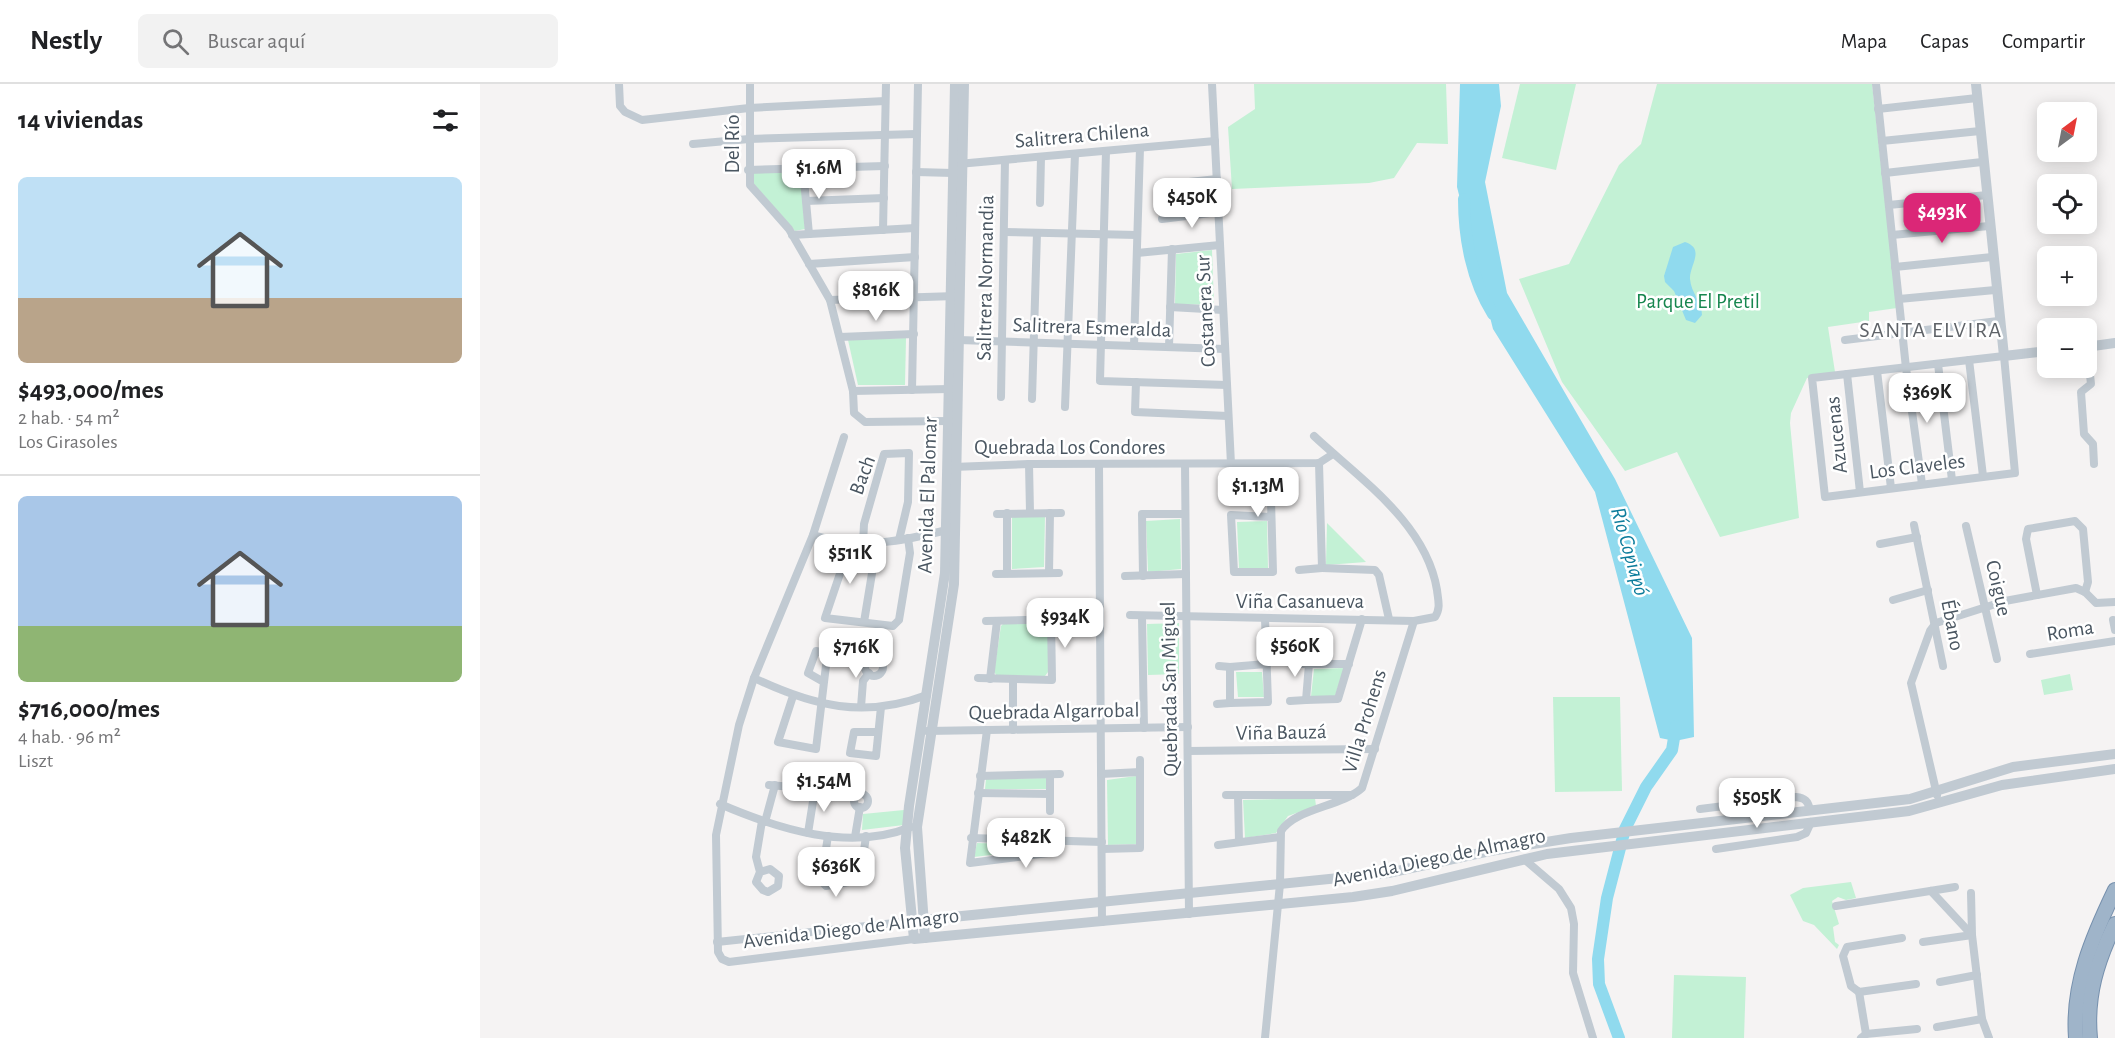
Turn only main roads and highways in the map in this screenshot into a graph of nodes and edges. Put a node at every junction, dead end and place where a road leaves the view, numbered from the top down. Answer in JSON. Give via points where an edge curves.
{"nodes":[{"id":1,"x":2115,"y":890,"type":"edge"},
{"id":2,"x":2115,"y":924,"type":"edge"},
{"id":3,"x":2076,"y":1038,"type":"edge"},
{"id":4,"x":2090,"y":1038,"type":"edge"}],
"edges":[{"from":1,"to":3,"type":"highway","via":[[2084,963],[2076,997]]},
{"from":2,"to":4,"type":"highway","via":[[2093,982]]}]}
